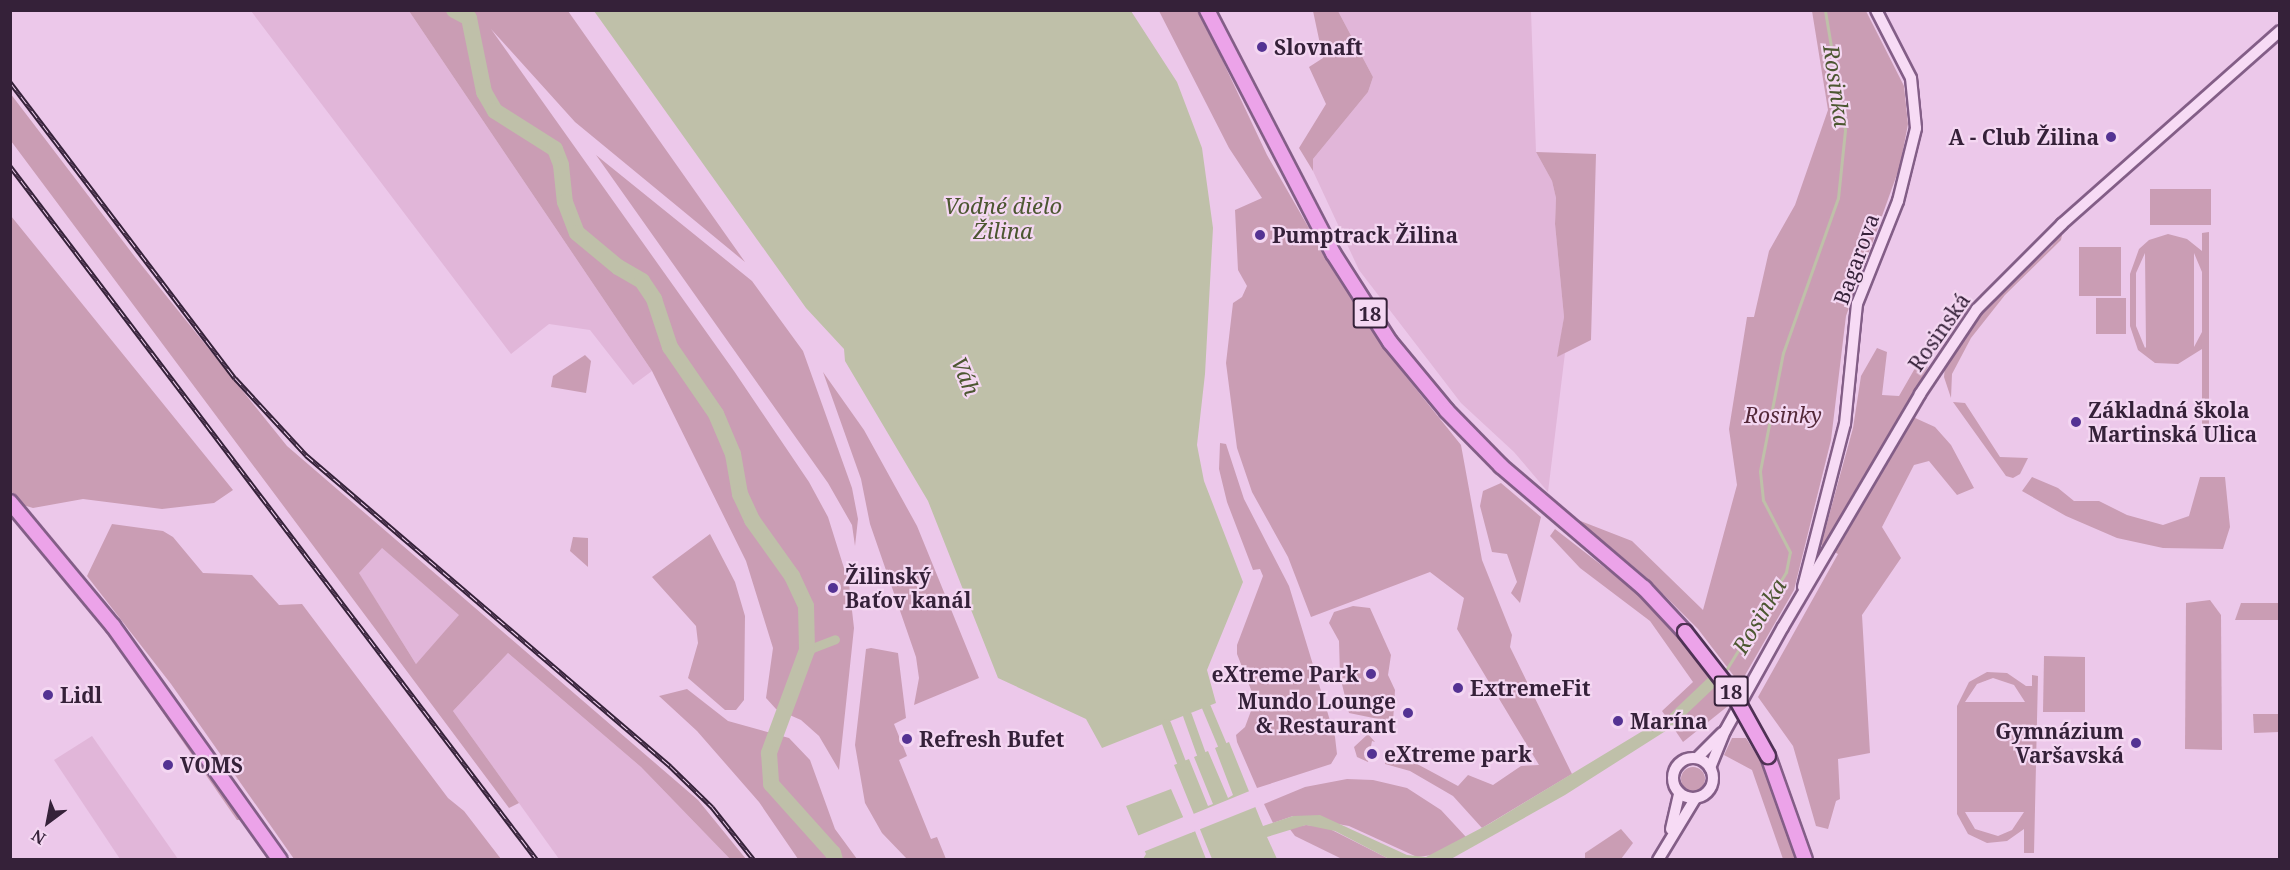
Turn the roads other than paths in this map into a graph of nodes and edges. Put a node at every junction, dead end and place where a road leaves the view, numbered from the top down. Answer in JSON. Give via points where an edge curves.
{"nodes":[{"id":1,"x":1207,"y":10,"type":"edge"},
{"id":2,"x":1876,"y":10,"type":"edge"},
{"id":3,"x":2280,"y":31,"type":"edge"},
{"id":4,"x":10,"y":502,"type":"edge"},
{"id":5,"x":1800,"y":599,"type":"junction"},
{"id":6,"x":1725,"y":731,"type":"junction"},
{"id":7,"x":1697,"y":758,"type":"junction"},
{"id":8,"x":1710,"y":768,"type":"junction"},
{"id":9,"x":1679,"y":793,"type":"junction"},
{"id":10,"x":1695,"y":799,"type":"junction"},
{"id":11,"x":1668,"y":838,"type":"junction"},
{"id":12,"x":280,"y":860,"type":"edge"},
{"id":13,"x":1658,"y":860,"type":"edge"},
{"id":14,"x":1805,"y":860,"type":"edge"}],
"edges":[{"from":1,"to":14,"type":"main road","number":"18","bridge":true,"via":[[1299,190],[1367,309],[1447,411],[1547,507],[1644,588],[1685,632],[1734,695],[1768,756]]},
{"from":2,"to":5,"type":"street","name":"Bagarova","via":[[1911,78],[1916,128],[1898,201],[1857,304],[1845,424]]},
{"from":3,"to":5,"type":"street","name":"Rosinská","via":[[2048,237],[1977,309],[1920,394]]},
{"from":4,"to":12,"type":"main road","via":[[113,626]]},
{"from":5,"to":6,"type":"street","name":"Rosinská"},
{"from":6,"to":7,"type":"street","name":"Rosinská"},
{"from":6,"to":8,"type":"street","name":"Rosinská"},
{"from":7,"to":8,"type":"street"},
{"from":7,"to":9,"type":"street","via":[[1683,761],[1674,770],[1673,782]]},
{"from":8,"to":10,"type":"street","via":[[1711,788]]},
{"from":9,"to":10,"type":"street"},
{"from":9,"to":11,"type":"street"},
{"from":10,"to":11,"type":"street"},
{"from":11,"to":13,"type":"street"}]}
